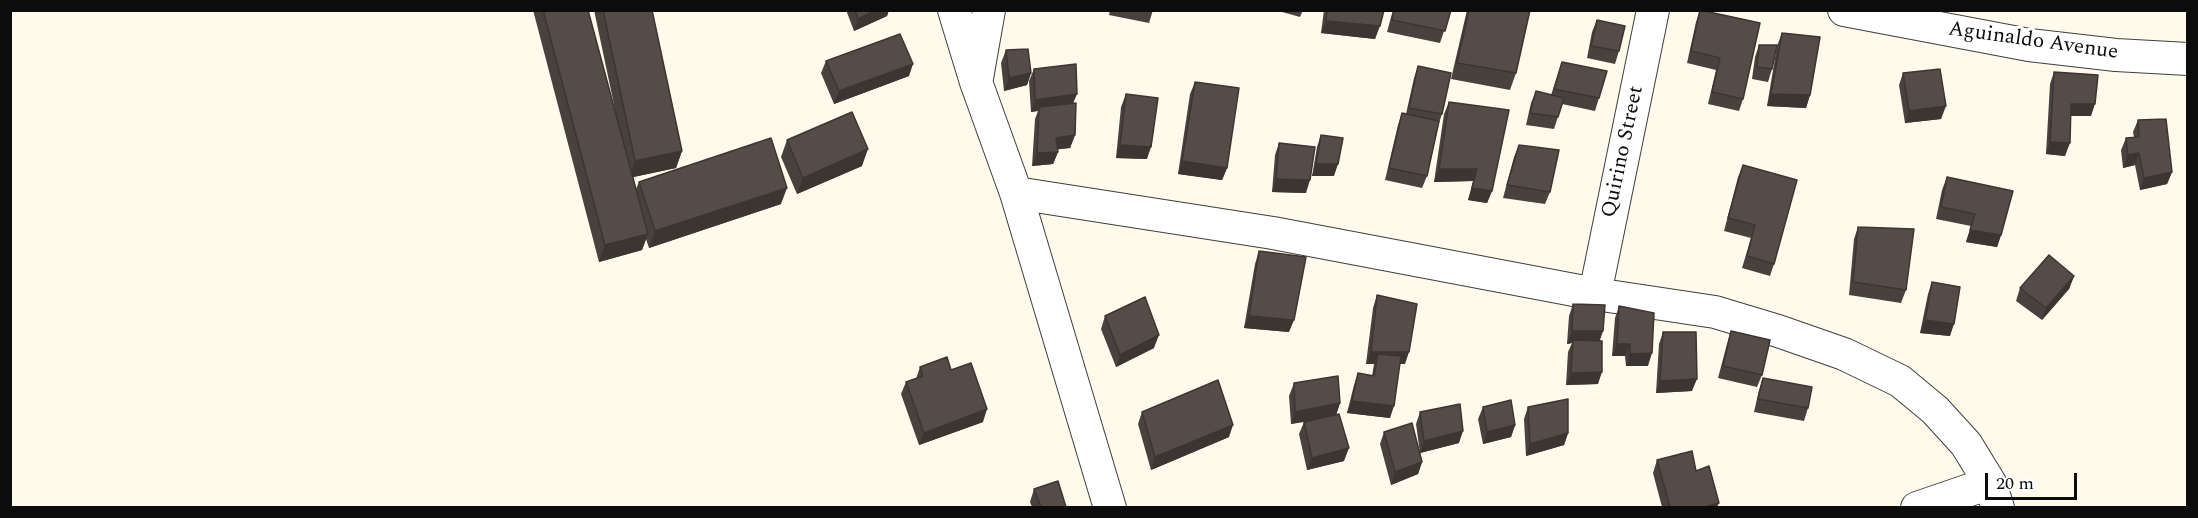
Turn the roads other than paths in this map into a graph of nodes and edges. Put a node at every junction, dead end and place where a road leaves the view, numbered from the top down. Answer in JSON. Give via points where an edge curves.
{"nodes":[{"id":1,"x":954,"y":10,"type":"edge"},
{"id":2,"x":989,"y":10,"type":"edge"},
{"id":3,"x":1653,"y":10,"type":"edge"},
{"id":4,"x":1844,"y":10,"type":"edge"},
{"id":5,"x":2187,"y":59,"type":"edge"},
{"id":6,"x":976,"y":82,"type":"junction"},
{"id":7,"x":1016,"y":193,"type":"junction"},
{"id":8,"x":1595,"y":294,"type":"junction"},
{"id":9,"x":1994,"y":495,"type":"edge"},
{"id":10,"x":1110,"y":507,"type":"edge"},
{"id":11,"x":1917,"y":507,"type":"edge"}],
"edges":[{"from":1,"to":6,"type":"street"},
{"from":2,"to":6,"type":"street"},
{"from":3,"to":8,"type":"street","name":"Quirino Street"},
{"from":4,"to":5,"type":"street","name":"Aguinaldo Avenue","via":[[2029,45]]},
{"from":6,"to":7,"type":"street"},
{"from":7,"to":8,"type":"street","via":[[1273,233]]},
{"from":7,"to":10,"type":"street"},
{"from":8,"to":9,"type":"street","via":[[1715,312],[1854,358],[1900,381],[1935,410],[1966,444]]},
{"from":9,"to":11,"type":"street"}]}
